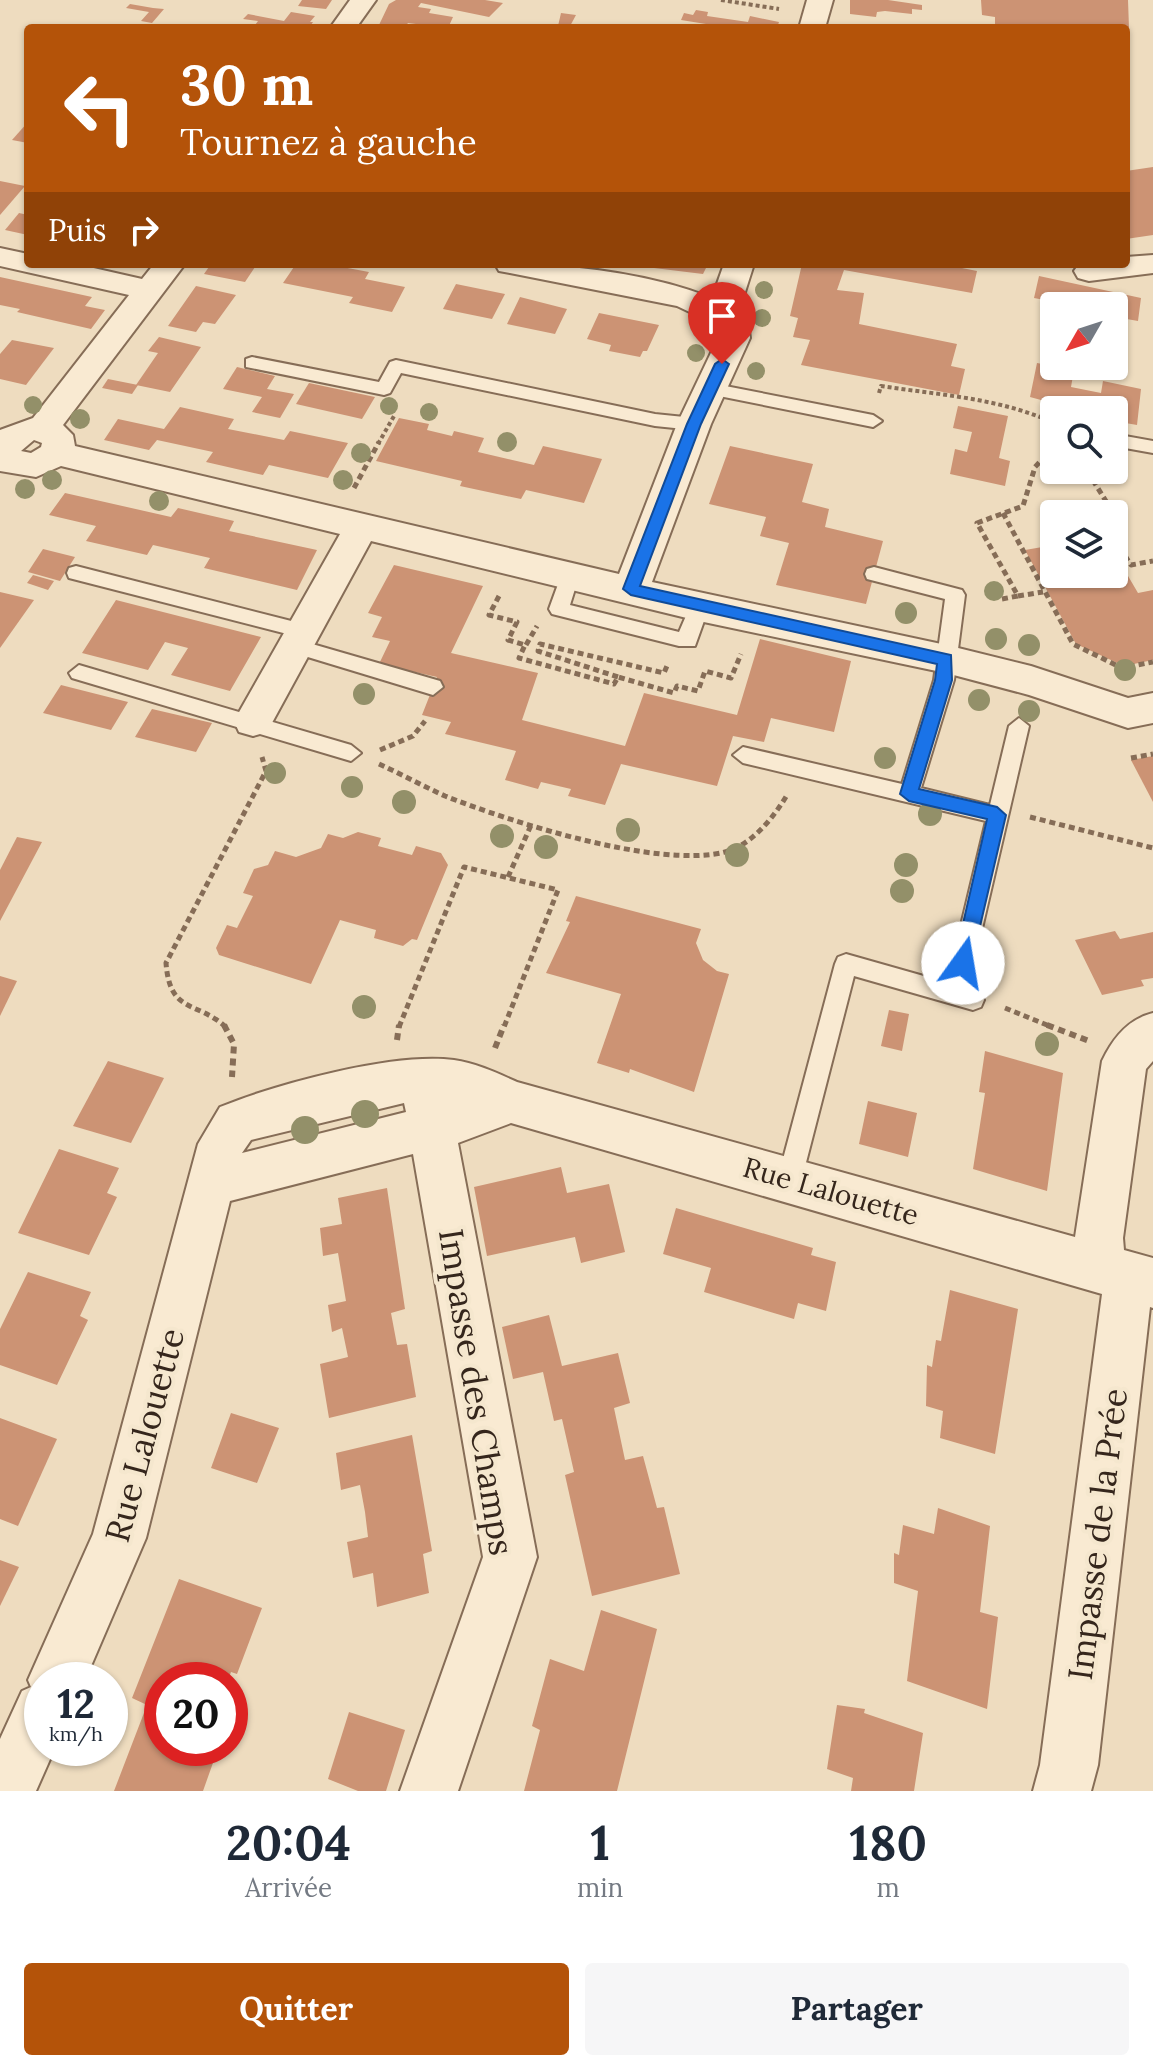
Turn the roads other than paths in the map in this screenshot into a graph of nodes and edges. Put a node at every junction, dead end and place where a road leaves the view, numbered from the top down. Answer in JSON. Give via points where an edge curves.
{"nodes":[{"id":1,"x":363,"y":0,"type":"edge"},
{"id":2,"x":346,"y":24,"type":"edge"},
{"id":3,"x":0,"y":257,"type":"edge"},
{"id":4,"x":24,"y":262,"type":"edge"},
{"id":5,"x":1153,"y":264,"type":"edge"},
{"id":6,"x":1130,"y":267,"type":"edge"},
{"id":7,"x":53,"y":268,"type":"edge"},
{"id":8,"x":167,"y":268,"type":"edge"},
{"id":9,"x":530,"y":268,"type":"edge"},
{"id":10,"x":738,"y":268,"type":"edge"},
{"id":11,"x":1116,"y":268,"type":"edge"},
{"id":12,"x":1089,"y":271,"type":"dead end"},
{"id":13,"x":150,"y":290,"type":"junction"},
{"id":14,"x":723,"y":313,"type":"junction"},
{"id":15,"x":252,"y":363,"type":"dead end"},
{"id":16,"x":710,"y":389,"type":"junction"},
{"id":17,"x":873,"y":421,"type":"road end"},
{"id":18,"x":694,"y":424,"type":"junction"},
{"id":19,"x":49,"y":441,"type":"junction"},
{"id":20,"x":1128,"y":443,"type":"edge"},
{"id":21,"x":1153,"y":447,"type":"edge"},
{"id":22,"x":6,"y":460,"type":"edge"},
{"id":23,"x":348,"y":523,"type":"junction"},
{"id":24,"x":76,"y":573,"type":"dead end"},
{"id":25,"x":874,"y":574,"type":"dead end"},
{"id":26,"x":570,"y":576,"type":"junction"},
{"id":27,"x":631,"y":589,"type":"junction"},
{"id":28,"x":699,"y":607,"type":"junction"},
{"id":29,"x":299,"y":639,"type":"junction"},
{"id":30,"x":946,"y":659,"type":"junction"},
{"id":31,"x":79,"y":673,"type":"dead end"},
{"id":32,"x":433,"y":687,"type":"dead end"},
{"id":33,"x":1153,"y":708,"type":"edge"},
{"id":34,"x":253,"y":721,"type":"junction"},
{"id":35,"x":1019,"y":726,"type":"dead end"},
{"id":36,"x":351,"y":753,"type":"road end"},
{"id":37,"x":743,"y":755,"type":"dead end"},
{"id":38,"x":909,"y":794,"type":"junction"},
{"id":39,"x":998,"y":811,"type":"junction"},
{"id":40,"x":963,"y":963,"type":"dead end"},
{"id":41,"x":973,"y":1000,"type":"dead end"},
{"id":42,"x":1153,"y":1033,"type":"edge"},
{"id":43,"x":428,"y":1104,"type":"junction"},
{"id":44,"x":790,"y":1178,"type":"junction"},
{"id":45,"x":212,"y":1183,"type":"junction"},
{"id":46,"x":1128,"y":1276,"type":"edge"},
{"id":47,"x":64,"y":1662,"type":"edge"},
{"id":48,"x":24,"y":1751,"type":"edge"},
{"id":49,"x":6,"y":1791,"type":"edge"},
{"id":50,"x":429,"y":1791,"type":"edge"},
{"id":51,"x":1062,"y":1791,"type":"edge"}],
"edges":[{"from":1,"to":2,"type":"street"},
{"from":3,"to":4,"type":"street"},
{"from":5,"to":6,"type":"street"},
{"from":7,"to":13,"type":"street"},
{"from":8,"to":13,"type":"street"},
{"from":9,"to":14,"type":"street","via":[[684,298]]},
{"from":10,"to":14,"type":"street"},
{"from":11,"to":12,"type":"street"},
{"from":13,"to":19,"type":"street"},
{"from":14,"to":16,"type":"street","via":[[732,323],[734,338]]},
{"from":15,"to":18,"type":"lane","via":[[384,389],[396,366]]},
{"from":16,"to":17,"type":"lane"},
{"from":16,"to":18,"type":"street"},
{"from":18,"to":27,"type":"street"},
{"from":19,"to":22,"type":"street","via":[[19,433]]},
{"from":19,"to":23,"type":"street"},
{"from":20,"to":21,"type":"lane"},
{"from":23,"to":26,"type":"street"},
{"from":23,"to":29,"type":"street"},
{"from":24,"to":29,"type":"lane"},
{"from":25,"to":30,"type":"lane","via":[[955,595]]},
{"from":26,"to":27,"type":"street"},
{"from":26,"to":28,"type":"lane","via":[[559,609],[679,639],[688,641]]},
{"from":27,"to":28,"type":"street"},
{"from":28,"to":30,"type":"street"},
{"from":29,"to":32,"type":"lane"},
{"from":29,"to":34,"type":"street"},
{"from":30,"to":33,"type":"street","via":[[1128,713]]},
{"from":30,"to":38,"type":"lane"},
{"from":31,"to":34,"type":"lane"},
{"from":34,"to":36,"type":"lane"},
{"from":35,"to":39,"type":"lane"},
{"from":37,"to":38,"type":"lane"},
{"from":38,"to":39,"type":"lane"},
{"from":39,"to":40,"type":"lane"},
{"from":41,"to":44,"type":"lane","via":[[846,964]]},
{"from":42,"to":46,"type":"street","name":"Impasse de la Prée","via":[[1125,1061],[1099,1238]]},
{"from":43,"to":44,"type":"street","name":"Rue Lalouette","via":[[475,1117],[494,1093]]},
{"from":43,"to":45,"type":"street"},
{"from":43,"to":45,"type":"street","name":"Rue Lalouette","via":[[236,1122],[221,1144]]},
{"from":43,"to":50,"type":"street","name":"Impasse des Champs","via":[[510,1557]]},
{"from":44,"to":46,"type":"street","name":"Rue Lalouette"},
{"from":45,"to":47,"type":"street","name":"Rue Lalouette","via":[[119,1538]]},
{"from":46,"to":51,"type":"street","name":"Impasse de la Prée"},
{"from":48,"to":49,"type":"street"}]}
